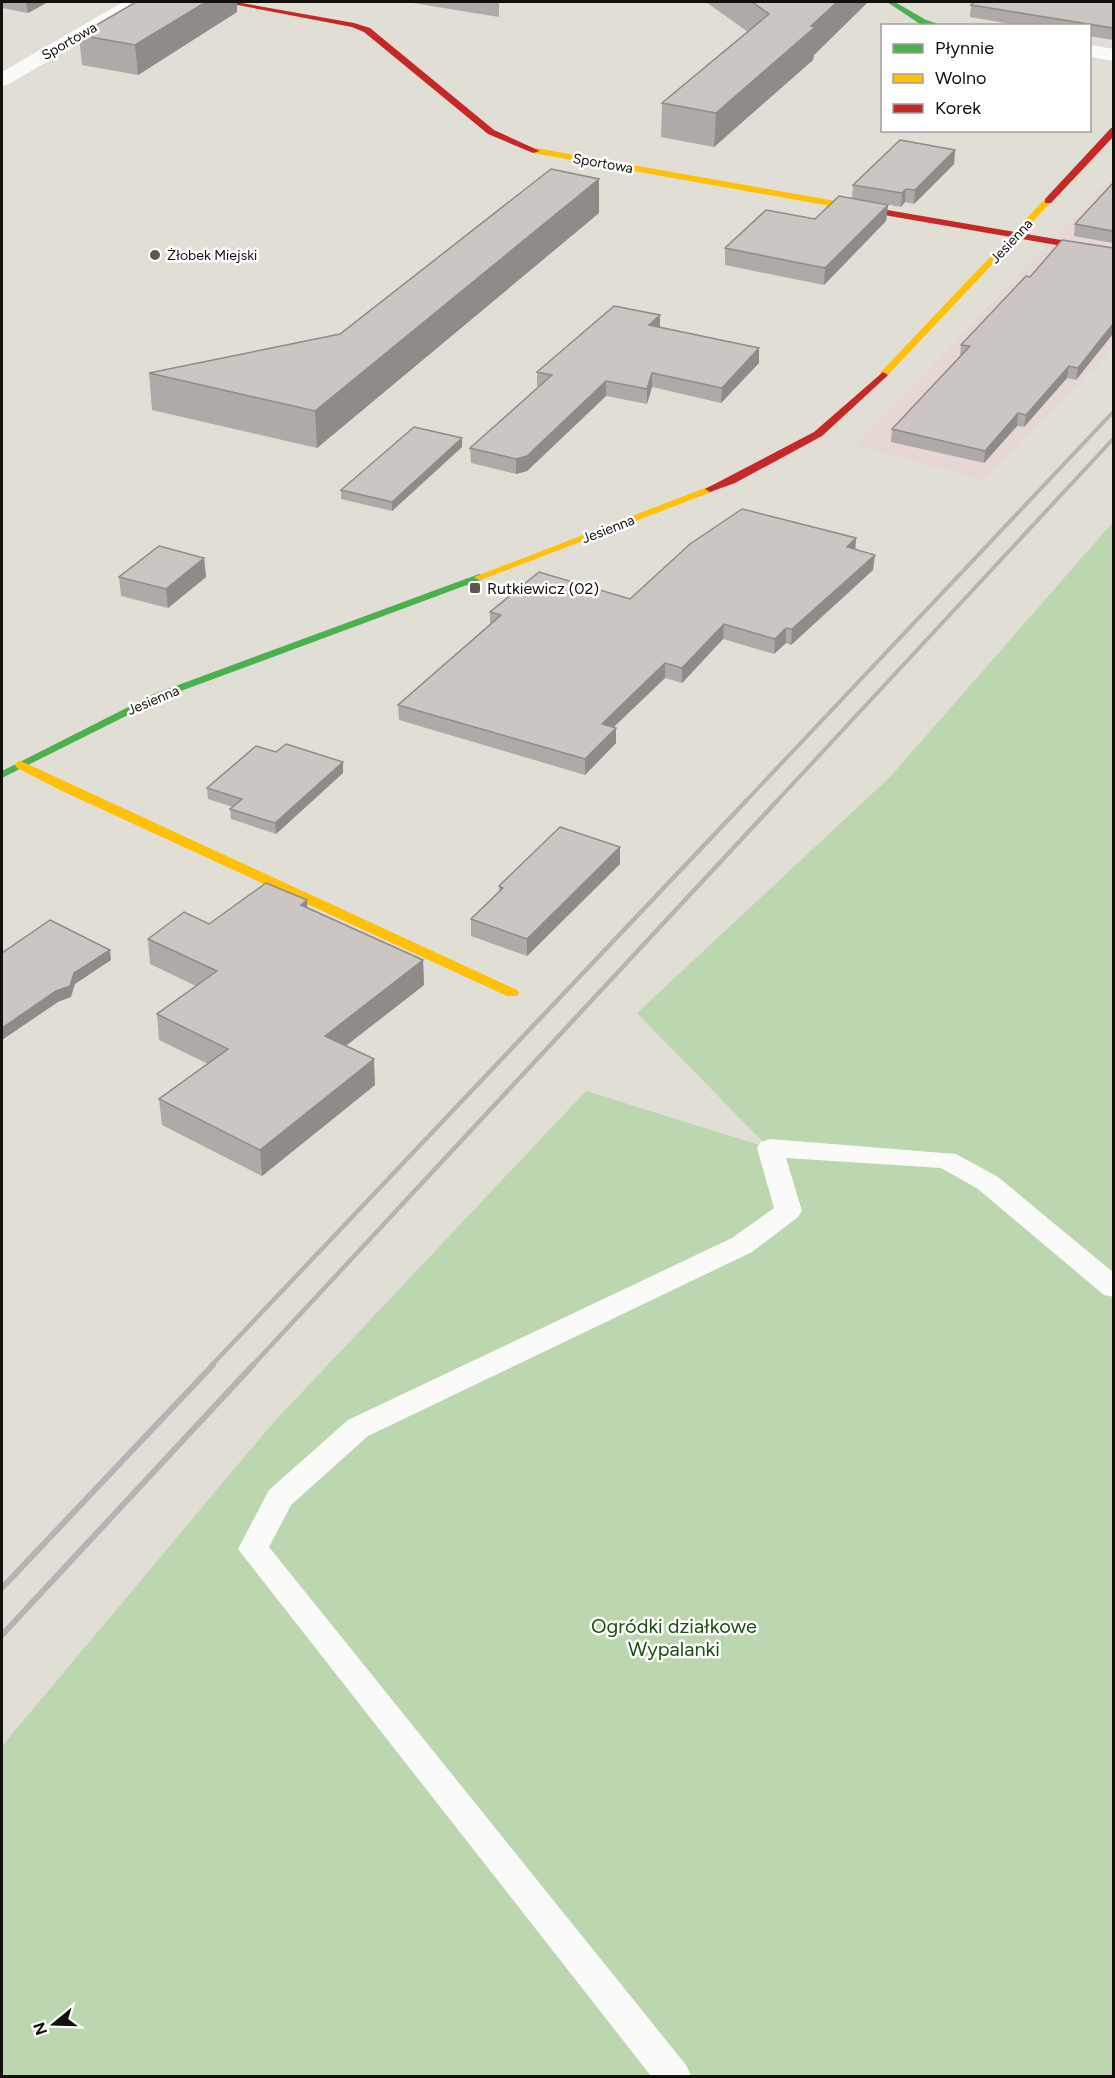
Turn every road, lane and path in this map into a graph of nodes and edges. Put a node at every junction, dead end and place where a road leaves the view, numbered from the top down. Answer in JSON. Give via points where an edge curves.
{"nodes":[{"id":1,"x":136,"y":2,"type":"edge"},
{"id":2,"x":226,"y":2,"type":"edge"},
{"id":3,"x":890,"y":2,"type":"edge"},
{"id":4,"x":932,"y":24,"type":"edge"},
{"id":5,"x":1091,"y":51,"type":"edge"},
{"id":6,"x":1113,"y":55,"type":"edge"},
{"id":7,"x":2,"y":80,"type":"edge"},
{"id":8,"x":1113,"y":130,"type":"edge"},
{"id":9,"x":1019,"y":234,"type":"junction"},
{"id":10,"x":1113,"y":252,"type":"edge"},
{"id":11,"x":21,"y":765,"type":"junction"},
{"id":12,"x":2,"y":775,"type":"edge"},
{"id":13,"x":512,"y":993,"type":"dead end"},
{"id":14,"x":1113,"y":1288,"type":"edge"},
{"id":15,"x":673,"y":2076,"type":"edge"}],
"edges":[{"from":1,"to":7,"type":"street","name":"Sportowa"},
{"from":2,"to":9,"type":"street","name":"Sportowa","via":[[368,30],[491,132],[539,152]]},
{"from":3,"to":4,"type":"street"},
{"from":5,"to":6,"type":"street"},
{"from":8,"to":9,"type":"street","name":"Jesienna"},
{"from":9,"to":10,"type":"street","name":"Sportowa"},
{"from":9,"to":11,"type":"street","name":"Jesienna","via":[[896,364],[818,434],[731,481],[158,696]]},
{"from":11,"to":12,"type":"street","name":"Jesienna"},
{"from":11,"to":13,"type":"street"},
{"from":14,"to":15,"type":"lane","via":[[988,1183],[947,1160],[770,1148],[788,1211],[742,1245],[358,1428],[280,1498],[253,1549]]}]}
